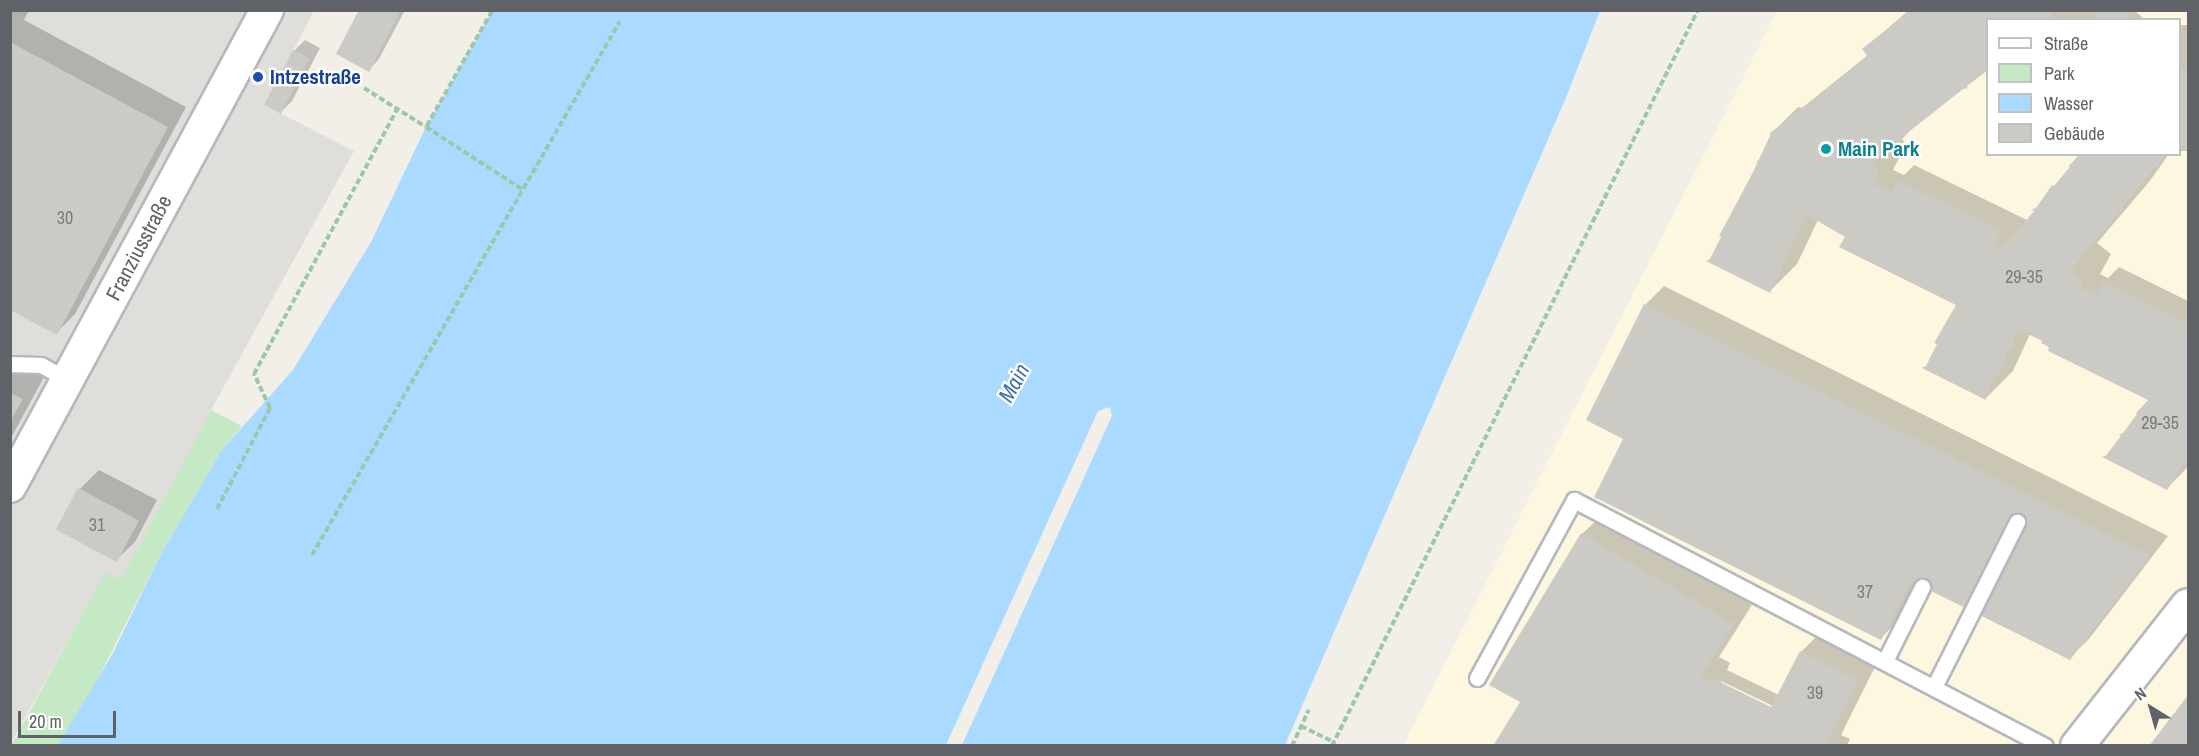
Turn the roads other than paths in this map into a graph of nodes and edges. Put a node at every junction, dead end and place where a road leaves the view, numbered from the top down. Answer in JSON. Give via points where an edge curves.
{"nodes":[{"id":1,"x":267,"y":10,"type":"edge"},
{"id":2,"x":10,"y":364,"type":"edge"},
{"id":3,"x":68,"y":380,"type":"junction"},
{"id":4,"x":10,"y":486,"type":"edge"},
{"id":5,"x":2017,"y":522,"type":"dead end"},
{"id":6,"x":1922,"y":586,"type":"dead end"},
{"id":7,"x":2188,"y":605,"type":"edge"},
{"id":8,"x":1885,"y":661,"type":"junction"},
{"id":9,"x":1477,"y":678,"type":"dead end"},
{"id":10,"x":1934,"y":687,"type":"junction"},
{"id":11,"x":2044,"y":746,"type":"edge"},
{"id":12,"x":2077,"y":746,"type":"edge"}],
"edges":[{"from":1,"to":3,"type":"street","name":"Franziusstraße"},
{"from":2,"to":3,"type":"lane","via":[[41,365]]},
{"from":3,"to":4,"type":"street","name":"Franziusstraße"},
{"from":5,"to":10,"type":"lane"},
{"from":6,"to":8,"type":"lane"},
{"from":7,"to":12,"type":"street"},
{"from":8,"to":9,"type":"lane","via":[[1574,500]]},
{"from":8,"to":10,"type":"lane"},
{"from":10,"to":11,"type":"lane"}]}
